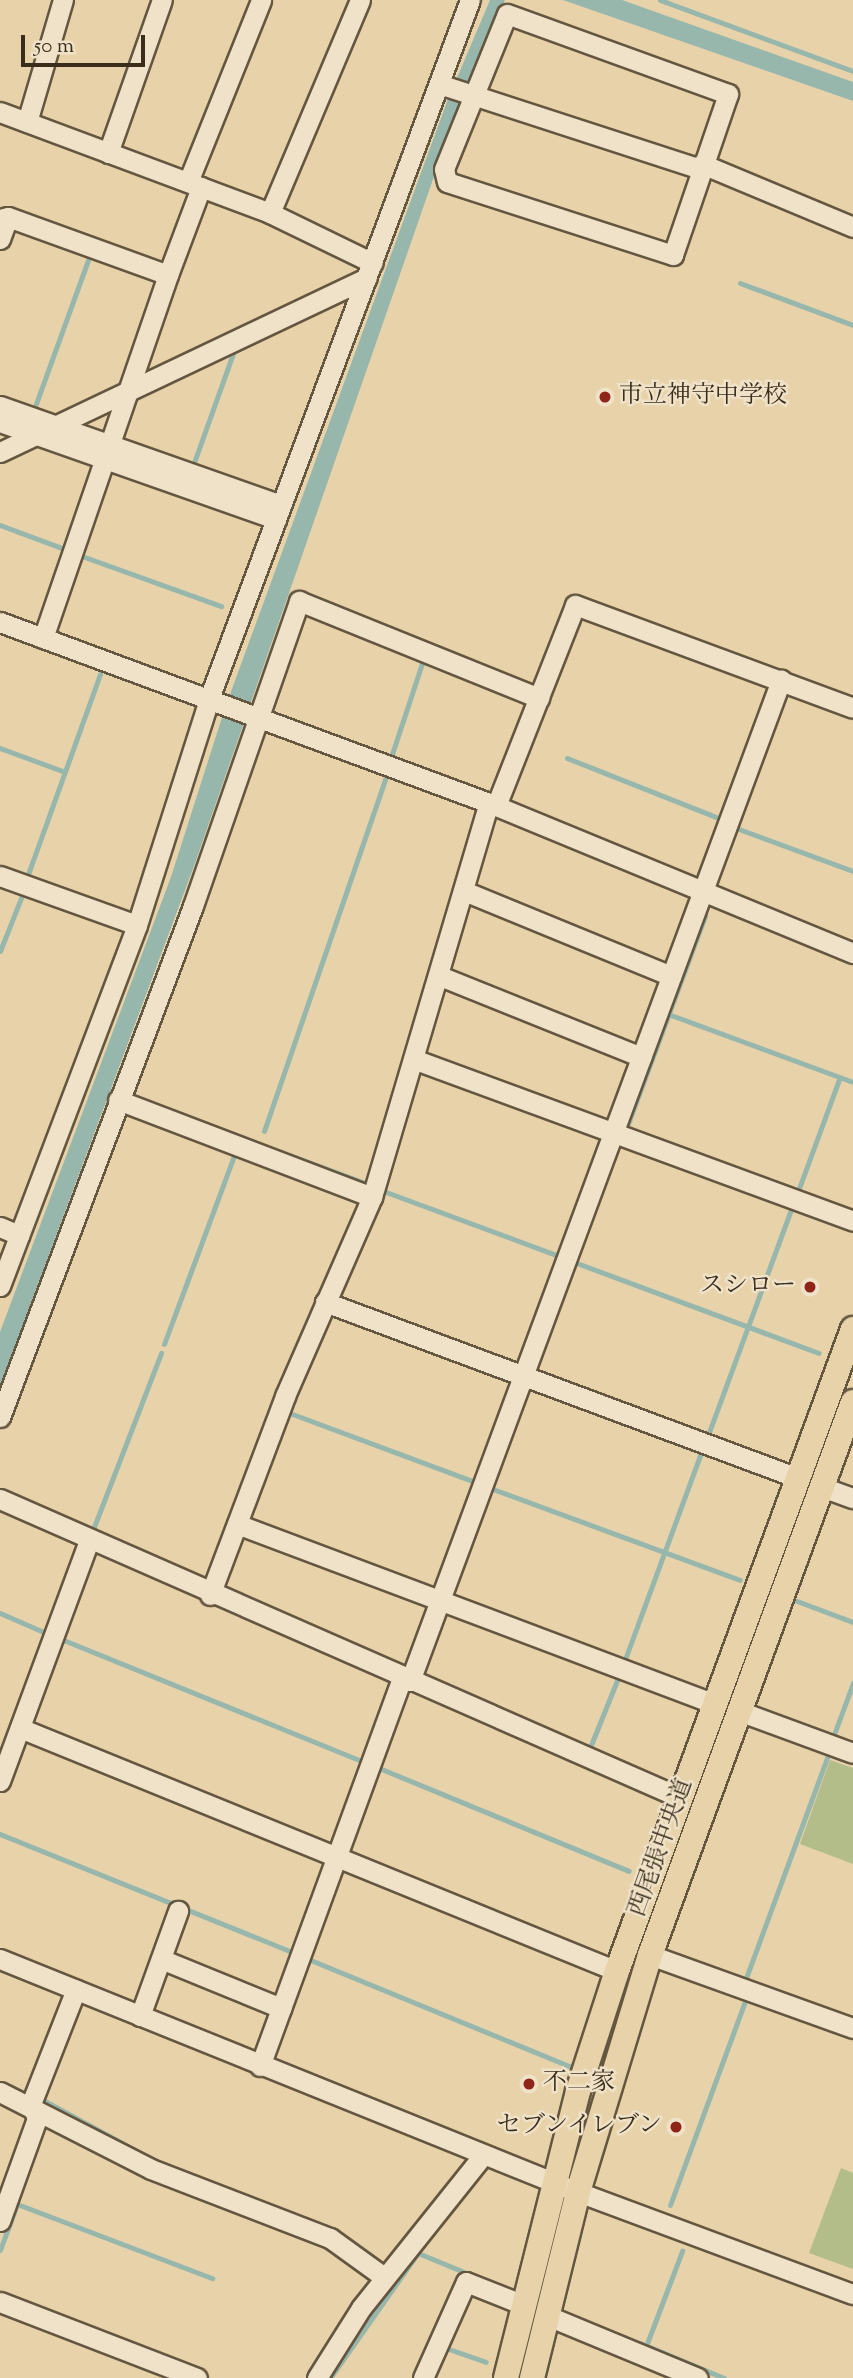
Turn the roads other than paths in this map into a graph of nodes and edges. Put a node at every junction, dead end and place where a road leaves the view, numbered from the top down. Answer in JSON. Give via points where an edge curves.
{"nodes":[{"id":1,"x":63,"y":0,"type":"edge"},
{"id":2,"x":162,"y":0,"type":"edge"},
{"id":3,"x":261,"y":0,"type":"edge"},
{"id":4,"x":360,"y":0,"type":"edge"},
{"id":5,"x":470,"y":0,"type":"edge"},
{"id":6,"x":443,"y":85,"type":"junction"},
{"id":7,"x":471,"y":96,"type":"junction"},
{"id":8,"x":0,"y":112,"type":"edge"},
{"id":9,"x":27,"y":122,"type":"junction"},
{"id":10,"x":108,"y":153,"type":"junction"},
{"id":11,"x":701,"y":166,"type":"junction"},
{"id":12,"x":195,"y":184,"type":"junction"},
{"id":13,"x":270,"y":213,"type":"junction"},
{"id":14,"x":4,"y":218,"type":"edge"},
{"id":15,"x":853,"y":227,"type":"edge"},
{"id":16,"x":0,"y":239,"type":"edge"},
{"id":17,"x":370,"y":270,"type":"junction"},
{"id":18,"x":168,"y":275,"type":"junction"},
{"id":19,"x":131,"y":390,"type":"junction"},
{"id":20,"x":0,"y":406,"type":"edge"},
{"id":21,"x":0,"y":422,"type":"edge"},
{"id":22,"x":57,"y":425,"type":"junction"},
{"id":23,"x":38,"y":434,"type":"junction"},
{"id":24,"x":0,"y":452,"type":"edge"},
{"id":25,"x":109,"y":452,"type":"junction"},
{"id":26,"x":279,"y":512,"type":"junction"},
{"id":27,"x":0,"y":622,"type":"edge"},
{"id":28,"x":43,"y":638,"type":"junction"},
{"id":29,"x":781,"y":680,"type":"junction"},
{"id":30,"x":215,"y":698,"type":"junction"},
{"id":31,"x":539,"y":698,"type":"junction"},
{"id":32,"x":853,"y":708,"type":"edge"},
{"id":33,"x":253,"y":713,"type":"junction"},
{"id":34,"x":493,"y":805,"type":"junction"},
{"id":35,"x":0,"y":876,"type":"edge"},
{"id":36,"x":464,"y":891,"type":"junction"},
{"id":37,"x":703,"y":891,"type":"junction"},
{"id":38,"x":138,"y":925,"type":"junction"},
{"id":39,"x":853,"y":953,"type":"edge"},
{"id":40,"x":440,"y":975,"type":"junction"},
{"id":41,"x":671,"y":976,"type":"junction"},
{"id":42,"x":641,"y":1057,"type":"junction"},
{"id":43,"x":416,"y":1060,"type":"junction"},
{"id":44,"x":118,"y":1100,"type":"junction"},
{"id":45,"x":612,"y":1132,"type":"junction"},
{"id":46,"x":372,"y":1197,"type":"junction"},
{"id":47,"x":853,"y":1222,"type":"edge"},
{"id":48,"x":0,"y":1227,"type":"edge"},
{"id":49,"x":19,"y":1236,"type":"junction"},
{"id":50,"x":0,"y":1286,"type":"edge"},
{"id":51,"x":325,"y":1302,"type":"junction"},
{"id":52,"x":853,"y":1329,"type":"edge"},
{"id":53,"x":522,"y":1375,"type":"junction"},
{"id":54,"x":853,"y":1402,"type":"edge"},
{"id":55,"x":0,"y":1418,"type":"edge"},
{"id":56,"x":798,"y":1478,"type":"junction"},
{"id":57,"x":822,"y":1486,"type":"junction"},
{"id":58,"x":853,"y":1498,"type":"edge"},
{"id":59,"x":0,"y":1499,"type":"edge"},
{"id":60,"x":236,"y":1524,"type":"junction"},
{"id":61,"x":89,"y":1540,"type":"junction"},
{"id":62,"x":210,"y":1595,"type":"junction"},
{"id":63,"x":440,"y":1601,"type":"junction"},
{"id":64,"x":406,"y":1679,"type":"junction"},
{"id":65,"x":715,"y":1704,"type":"junction"},
{"id":66,"x":739,"y":1711,"type":"junction"},
{"id":67,"x":20,"y":1728,"type":"junction"},
{"id":68,"x":853,"y":1753,"type":"edge"},
{"id":69,"x":0,"y":1781,"type":"edge"},
{"id":70,"x":681,"y":1798,"type":"junction"},
{"id":71,"x":337,"y":1857,"type":"junction"},
{"id":72,"x":178,"y":1911,"type":"dead end"},
{"id":73,"x":650,"y":1955,"type":"junction"},
{"id":74,"x":0,"y":1959,"type":"edge"},
{"id":75,"x":161,"y":1959,"type":"junction"},
{"id":76,"x":617,"y":1971,"type":"junction"},
{"id":77,"x":76,"y":1989,"type":"junction"},
{"id":78,"x":281,"y":2008,"type":"junction"},
{"id":79,"x":140,"y":2016,"type":"junction"},
{"id":80,"x":853,"y":2028,"type":"edge"},
{"id":81,"x":261,"y":2066,"type":"junction"},
{"id":82,"x":0,"y":2092,"type":"edge"},
{"id":83,"x":31,"y":2104,"type":"junction"},
{"id":84,"x":484,"y":2155,"type":"junction"},
{"id":85,"x":553,"y":2183,"type":"junction"},
{"id":86,"x":578,"y":2193,"type":"junction"},
{"id":87,"x":0,"y":2221,"type":"edge"},
{"id":88,"x":384,"y":2277,"type":"junction"},
{"id":89,"x":853,"y":2294,"type":"edge"},
{"id":90,"x":0,"y":2302,"type":"edge"},
{"id":91,"x":524,"y":2305,"type":"junction"},
{"id":92,"x":548,"y":2316,"type":"junction"},
{"id":93,"x":197,"y":2378,"type":"edge"},
{"id":94,"x":317,"y":2378,"type":"edge"},
{"id":95,"x":423,"y":2378,"type":"edge"},
{"id":96,"x":506,"y":2378,"type":"edge"},
{"id":97,"x":532,"y":2378,"type":"edge"},
{"id":98,"x":698,"y":2378,"type":"edge"}],
"edges":[{"from":1,"to":9,"type":"street"},
{"from":2,"to":10,"type":"street"},
{"from":3,"to":12,"type":"street"},
{"from":4,"to":13,"type":"street"},
{"from":5,"to":6,"type":"street"},
{"from":6,"to":7,"type":"street"},
{"from":6,"to":17,"type":"street"},
{"from":7,"to":11,"type":"street"},
{"from":7,"to":11,"type":"street","via":[[507,14],[728,94]]},
{"from":7,"to":11,"type":"street","via":[[444,169],[447,182],[673,255]]},
{"from":8,"to":9,"type":"street"},
{"from":9,"to":10,"type":"street"},
{"from":10,"to":12,"type":"street"},
{"from":11,"to":15,"type":"street"},
{"from":12,"to":13,"type":"street"},
{"from":12,"to":18,"type":"street"},
{"from":13,"to":17,"type":"street"},
{"from":14,"to":16,"type":"street"},
{"from":14,"to":18,"type":"street"},
{"from":17,"to":19,"type":"street"},
{"from":17,"to":26,"type":"street"},
{"from":18,"to":19,"type":"street"},
{"from":19,"to":22,"type":"street"},
{"from":19,"to":25,"type":"street"},
{"from":20,"to":22,"type":"street"},
{"from":21,"to":23,"type":"street"},
{"from":22,"to":23,"type":"street"},
{"from":22,"to":25,"type":"street"},
{"from":23,"to":24,"type":"street"},
{"from":23,"to":25,"type":"street"},
{"from":25,"to":26,"type":"street"},
{"from":25,"to":28,"type":"street"},
{"from":26,"to":30,"type":"street"},
{"from":27,"to":28,"type":"street"},
{"from":28,"to":30,"type":"street"},
{"from":29,"to":31,"type":"street","via":[[575,606]]},
{"from":29,"to":32,"type":"street"},
{"from":29,"to":37,"type":"street"},
{"from":30,"to":33,"type":"street"},
{"from":30,"to":38,"type":"street"},
{"from":31,"to":33,"type":"street","via":[[299,601]]},
{"from":31,"to":34,"type":"street"},
{"from":33,"to":34,"type":"street"},
{"from":33,"to":44,"type":"street","via":[[193,906]]},
{"from":34,"to":36,"type":"street"},
{"from":34,"to":37,"type":"street"},
{"from":35,"to":38,"type":"street"},
{"from":36,"to":40,"type":"street"},
{"from":36,"to":41,"type":"street"},
{"from":37,"to":39,"type":"street"},
{"from":37,"to":41,"type":"street"},
{"from":38,"to":49,"type":"street"},
{"from":40,"to":42,"type":"street"},
{"from":40,"to":43,"type":"street"},
{"from":41,"to":42,"type":"street"},
{"from":42,"to":45,"type":"street"},
{"from":43,"to":45,"type":"street"},
{"from":43,"to":46,"type":"street"},
{"from":44,"to":46,"type":"street"},
{"from":44,"to":55,"type":"street"},
{"from":45,"to":47,"type":"street"},
{"from":45,"to":53,"type":"street"},
{"from":46,"to":51,"type":"street"},
{"from":48,"to":49,"type":"street"},
{"from":49,"to":50,"type":"street"},
{"from":51,"to":53,"type":"street"},
{"from":51,"to":60,"type":"street"},
{"from":52,"to":56,"type":"main road","name":"西尾張中央道"},
{"from":53,"to":56,"type":"street"},
{"from":53,"to":63,"type":"street"},
{"from":54,"to":57,"type":"main road","name":"西尾張中央道"},
{"from":56,"to":65,"type":"main road","name":"西尾張中央道"},
{"from":57,"to":58,"type":"street"},
{"from":57,"to":66,"type":"main road","name":"西尾張中央道"},
{"from":59,"to":61,"type":"street"},
{"from":60,"to":62,"type":"street"},
{"from":60,"to":63,"type":"street"},
{"from":61,"to":62,"type":"street"},
{"from":61,"to":67,"type":"street"},
{"from":62,"to":64,"type":"street"},
{"from":63,"to":64,"type":"street"},
{"from":63,"to":65,"type":"street"},
{"from":64,"to":70,"type":"street"},
{"from":64,"to":71,"type":"street"},
{"from":65,"to":70,"type":"main road","name":"西尾張中央道"},
{"from":66,"to":68,"type":"street"},
{"from":66,"to":73,"type":"main road","name":"西尾張中央道"},
{"from":67,"to":69,"type":"street"},
{"from":67,"to":71,"type":"street"},
{"from":70,"to":76,"type":"main road","name":"西尾張中央道"},
{"from":71,"to":76,"type":"street"},
{"from":71,"to":78,"type":"street"},
{"from":72,"to":75,"type":"street"},
{"from":73,"to":80,"type":"street"},
{"from":73,"to":86,"type":"main road","name":"西尾張中央道"},
{"from":74,"to":77,"type":"street"},
{"from":75,"to":78,"type":"street"},
{"from":75,"to":79,"type":"street"},
{"from":76,"to":85,"type":"main road","name":"西尾張中央道"},
{"from":77,"to":79,"type":"street"},
{"from":77,"to":83,"type":"street"},
{"from":78,"to":81,"type":"street"},
{"from":79,"to":81,"type":"street"},
{"from":81,"to":84,"type":"street"},
{"from":82,"to":83,"type":"street"},
{"from":83,"to":87,"type":"street","via":[[37,2118]]},
{"from":83,"to":88,"type":"street","via":[[151,2169],[337,2241]]},
{"from":84,"to":85,"type":"street"},
{"from":84,"to":88,"type":"street"},
{"from":85,"to":86,"type":"street"},
{"from":85,"to":91,"type":"main road","name":"西尾張中央道"},
{"from":86,"to":89,"type":"street"},
{"from":86,"to":92,"type":"main road","name":"西尾張中央道"},
{"from":88,"to":94,"type":"street"},
{"from":90,"to":93,"type":"street"},
{"from":91,"to":95,"type":"street","via":[[466,2282]]},
{"from":91,"to":96,"type":"main road","name":"西尾張中央道"},
{"from":92,"to":97,"type":"main road","name":"西尾張中央道"},
{"from":92,"to":98,"type":"street"}]}
